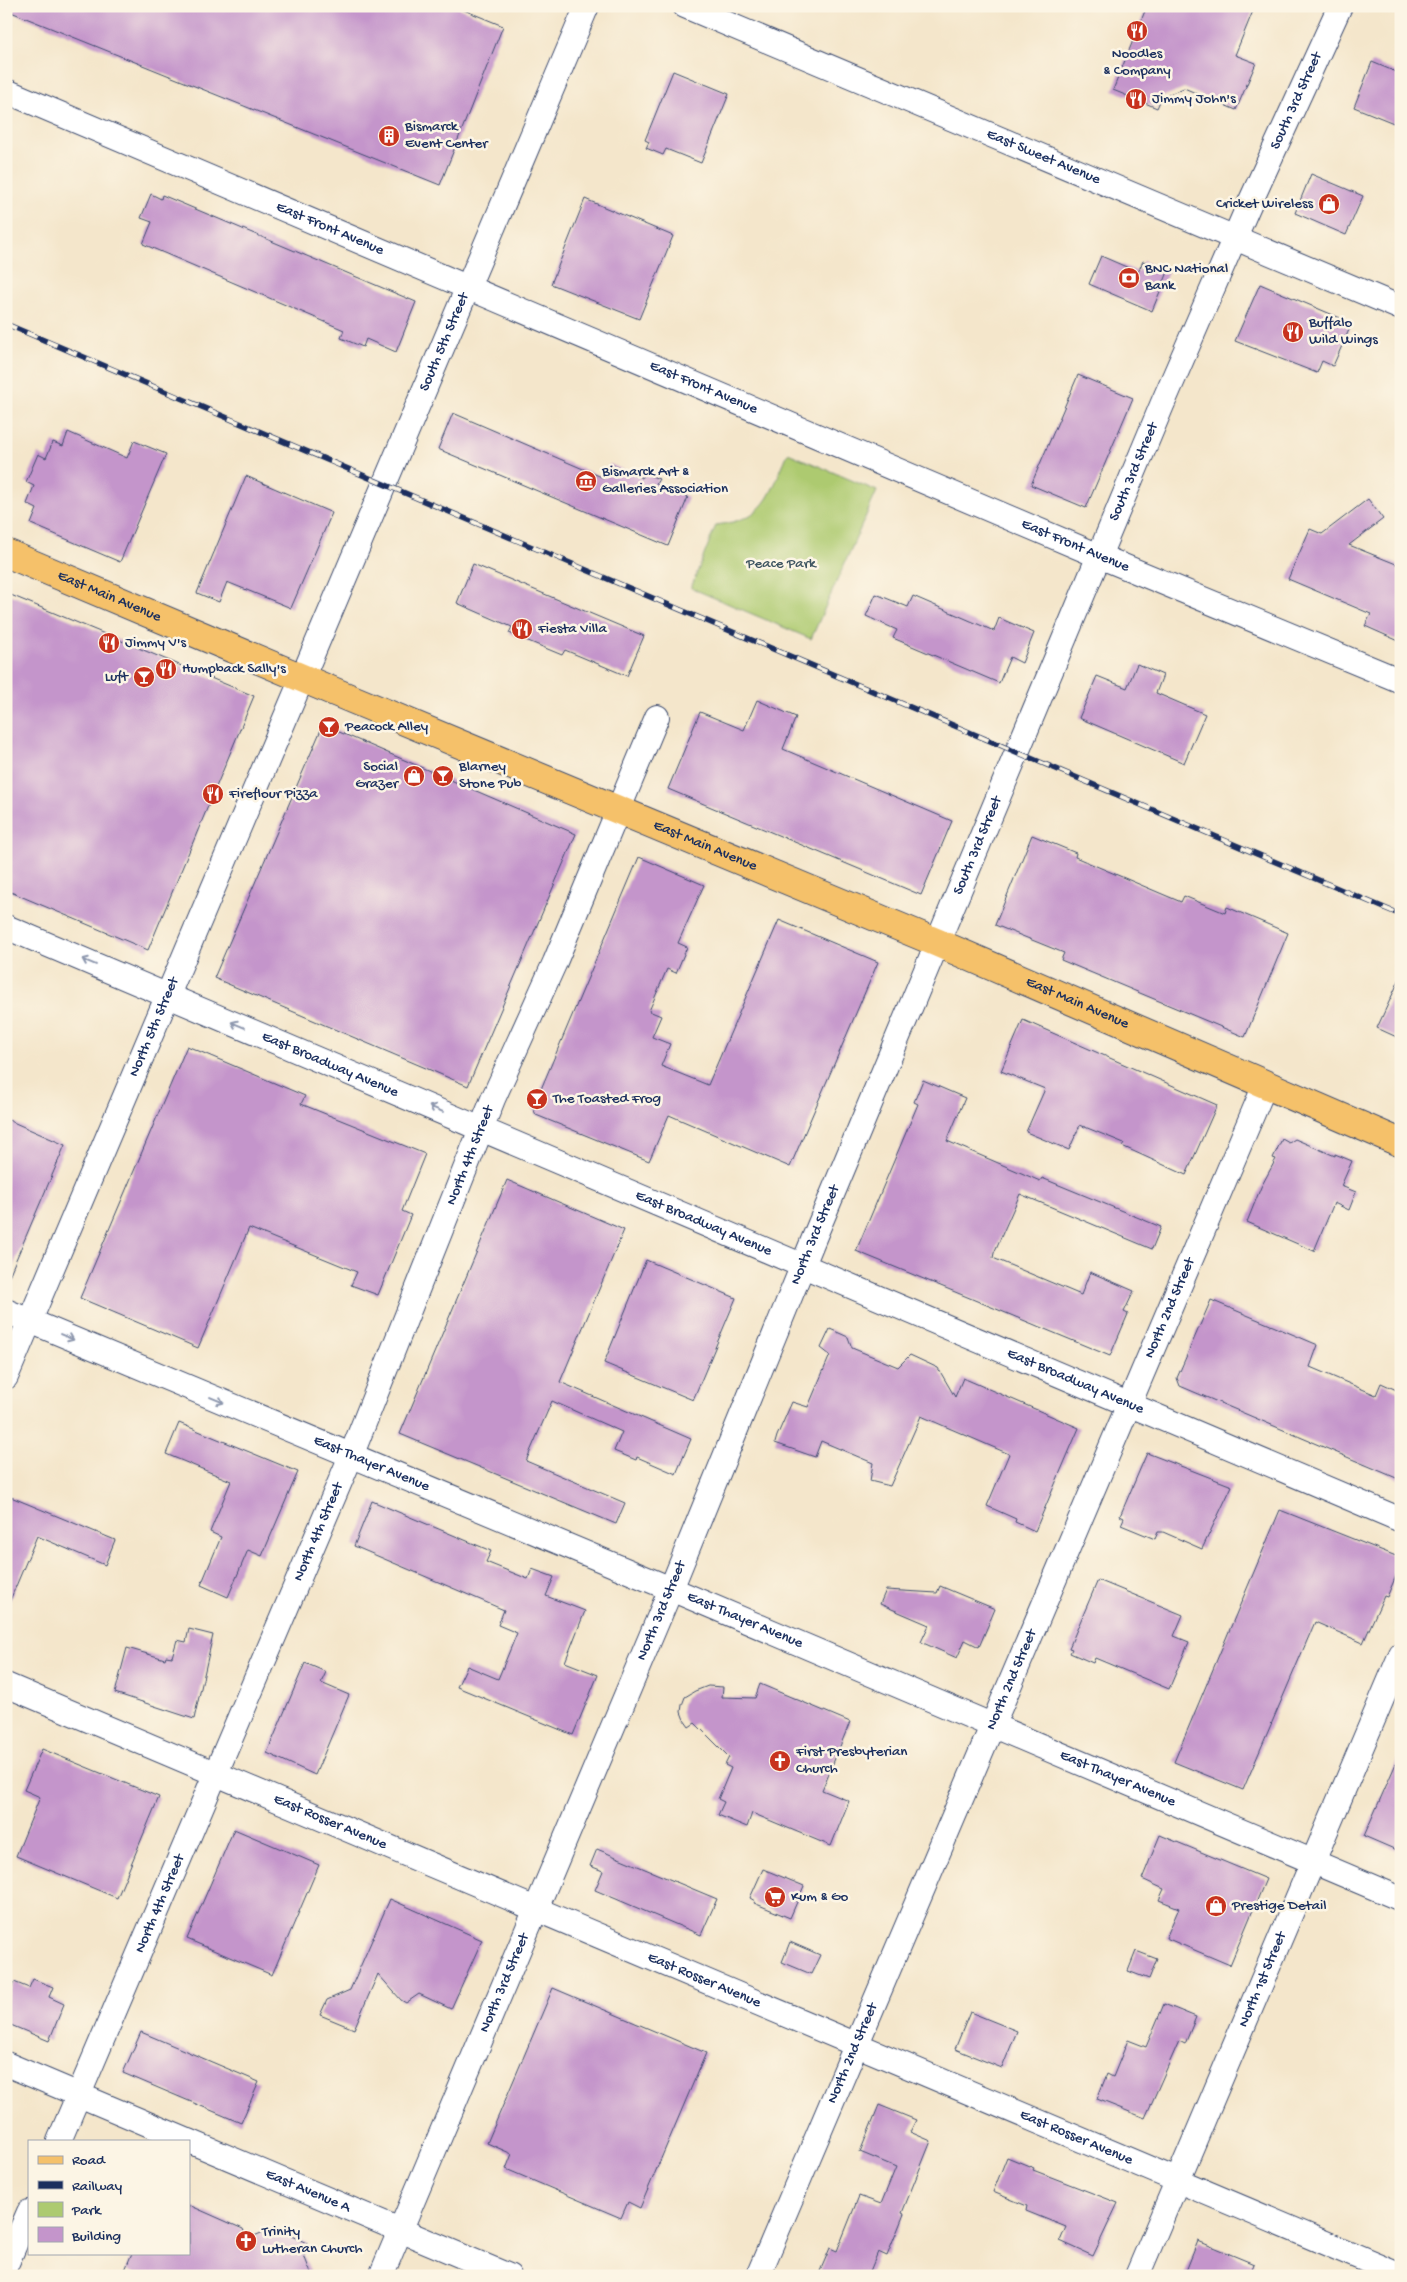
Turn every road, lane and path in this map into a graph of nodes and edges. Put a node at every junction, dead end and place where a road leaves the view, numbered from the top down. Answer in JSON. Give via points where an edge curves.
{"nodes":[{"id":1,"x":587,"y":6,"type":"edge"},
{"id":2,"x":685,"y":6,"type":"edge"},
{"id":3,"x":1340,"y":6,"type":"edge"},
{"id":4,"x":6,"y":91,"type":"edge"},
{"id":5,"x":1235,"y":238,"type":"junction"},
{"id":6,"x":468,"y":288,"type":"junction"},
{"id":7,"x":1401,"y":308,"type":"edge"},
{"id":8,"x":6,"y":553,"type":"edge"},
{"id":9,"x":1099,"y":556,"type":"junction"},
{"id":10,"x":303,"y":678,"type":"junction"},
{"id":11,"x":1401,"y":681,"type":"edge"},
{"id":12,"x":657,"y":718,"type":"dead end"},
{"id":13,"x":618,"y":810,"type":"junction"},
{"id":14,"x":6,"y":927,"type":"edge"},
{"id":15,"x":938,"y":943,"type":"junction"},
{"id":16,"x":167,"y":995,"type":"junction"},
{"id":17,"x":1265,"y":1085,"type":"junction"},
{"id":18,"x":481,"y":1128,"type":"junction"},
{"id":19,"x":1401,"y":1143,"type":"edge"},
{"id":20,"x":802,"y":1267,"type":"junction"},
{"id":21,"x":6,"y":1311,"type":"edge"},
{"id":22,"x":30,"y":1321,"type":"junction"},
{"id":23,"x":6,"y":1377,"type":"edge"},
{"id":24,"x":1128,"y":1405,"type":"junction"},
{"id":25,"x":351,"y":1456,"type":"junction"},
{"id":26,"x":1401,"y":1520,"type":"edge"},
{"id":27,"x":672,"y":1589,"type":"junction"},
{"id":28,"x":1401,"y":1654,"type":"edge"},
{"id":29,"x":6,"y":1685,"type":"edge"},
{"id":30,"x":992,"y":1725,"type":"junction"},
{"id":31,"x":217,"y":1773,"type":"junction"},
{"id":32,"x":1312,"y":1860,"type":"junction"},
{"id":33,"x":1401,"y":1898,"type":"edge"},
{"id":34,"x":536,"y":1908,"type":"junction"},
{"id":35,"x":856,"y":2045,"type":"junction"},
{"id":36,"x":6,"y":2064,"type":"edge"},
{"id":37,"x":79,"y":2095,"type":"junction"},
{"id":38,"x":59,"y":2140,"type":"edge"},
{"id":39,"x":186,"y":2140,"type":"edge"},
{"id":40,"x":190,"y":2142,"type":"edge"},
{"id":41,"x":1177,"y":2180,"type":"junction"},
{"id":42,"x":28,"y":2214,"type":"edge"},
{"id":43,"x":401,"y":2230,"type":"junction"},
{"id":44,"x":6,"y":2265,"type":"edge"},
{"id":45,"x":1401,"y":2275,"type":"edge"},
{"id":46,"x":381,"y":2276,"type":"edge"},
{"id":47,"x":509,"y":2276,"type":"edge"},
{"id":48,"x":758,"y":2276,"type":"edge"},
{"id":49,"x":1137,"y":2276,"type":"edge"}],
"edges":[{"from":1,"to":6,"type":"street","name":"South 5th Street"},
{"from":2,"to":5,"type":"street","name":"East Sweet Avenue"},
{"from":3,"to":5,"type":"street","name":"South 3rd Street"},
{"from":4,"to":6,"type":"street","name":"East Front Avenue"},
{"from":5,"to":7,"type":"street","name":"East Sweet Avenue"},
{"from":5,"to":9,"type":"street","name":"South 3rd Street"},
{"from":6,"to":9,"type":"street","name":"East Front Avenue"},
{"from":6,"to":10,"type":"street","name":"South 5th Street"},
{"from":8,"to":10,"type":"main road","name":"East Main Avenue"},
{"from":9,"to":11,"type":"street","name":"East Front Avenue"},
{"from":9,"to":15,"type":"street","name":"South 3rd Street"},
{"from":10,"to":13,"type":"main road","name":"East Main Avenue"},
{"from":10,"to":16,"type":"street","name":"North 5th Street"},
{"from":12,"to":13,"type":"street","name":"North 4th Street"},
{"from":13,"to":15,"type":"main road","name":"East Main Avenue"},
{"from":13,"to":18,"type":"street","name":"North 4th Street"},
{"from":16,"to":14,"type":"street","name":"East Broadway Avenue","one_way":true},
{"from":15,"to":17,"type":"main road","name":"East Main Avenue"},
{"from":15,"to":20,"type":"street","name":"North 3rd Street"},
{"from":18,"to":16,"type":"street","name":"East Broadway Avenue","one_way":true},
{"from":16,"to":22,"type":"street","name":"North 5th Street"},
{"from":17,"to":19,"type":"main road","name":"East Main Avenue"},
{"from":17,"to":24,"type":"street","name":"North 2nd Street"},
{"from":18,"to":20,"type":"street","name":"East Broadway Avenue"},
{"from":18,"to":25,"type":"street","name":"North 4th Street"},
{"from":20,"to":24,"type":"street","name":"East Broadway Avenue"},
{"from":20,"to":27,"type":"street","name":"North 3rd Street"},
{"from":21,"to":22,"type":"street","name":"East Thayer Avenue"},
{"from":22,"to":23,"type":"street","name":"North 5th Street"},
{"from":22,"to":25,"type":"street","name":"East Thayer Avenue","one_way":true},
{"from":24,"to":26,"type":"street","name":"East Broadway Avenue"},
{"from":24,"to":30,"type":"street","name":"North 2nd Street"},
{"from":25,"to":27,"type":"street","name":"East Thayer Avenue"},
{"from":25,"to":31,"type":"street","name":"North 4th Street"},
{"from":27,"to":30,"type":"street","name":"East Thayer Avenue"},
{"from":27,"to":34,"type":"street","name":"North 3rd Street"},
{"from":28,"to":32,"type":"street","name":"North 1st Street"},
{"from":29,"to":31,"type":"street","name":"East Rosser Avenue"},
{"from":30,"to":32,"type":"street","name":"East Thayer Avenue"},
{"from":30,"to":35,"type":"street","name":"North 2nd Street"},
{"from":31,"to":34,"type":"street","name":"East Rosser Avenue"},
{"from":31,"to":37,"type":"street","name":"North 4th Street"},
{"from":32,"to":33,"type":"street","name":"East Thayer Avenue"},
{"from":32,"to":41,"type":"street","name":"North 1st Street"},
{"from":34,"to":35,"type":"street","name":"East Rosser Avenue"},
{"from":34,"to":43,"type":"street","name":"North 3rd Street"},
{"from":35,"to":41,"type":"street","name":"East Rosser Avenue"},
{"from":35,"to":48,"type":"street","name":"North 2nd Street"},
{"from":36,"to":37,"type":"street","name":"East Avenue A"},
{"from":37,"to":38,"type":"street","name":"North 4th Street"},
{"from":37,"to":39,"type":"street","name":"East Avenue A"},
{"from":40,"to":43,"type":"street","name":"East Avenue A"},
{"from":41,"to":45,"type":"street","name":"East Rosser Avenue"},
{"from":41,"to":49,"type":"street","name":"North 1st Street"},
{"from":42,"to":44,"type":"street"},
{"from":43,"to":46,"type":"street","name":"North 3rd Street"},
{"from":43,"to":47,"type":"street","name":"East Avenue A"}]}
